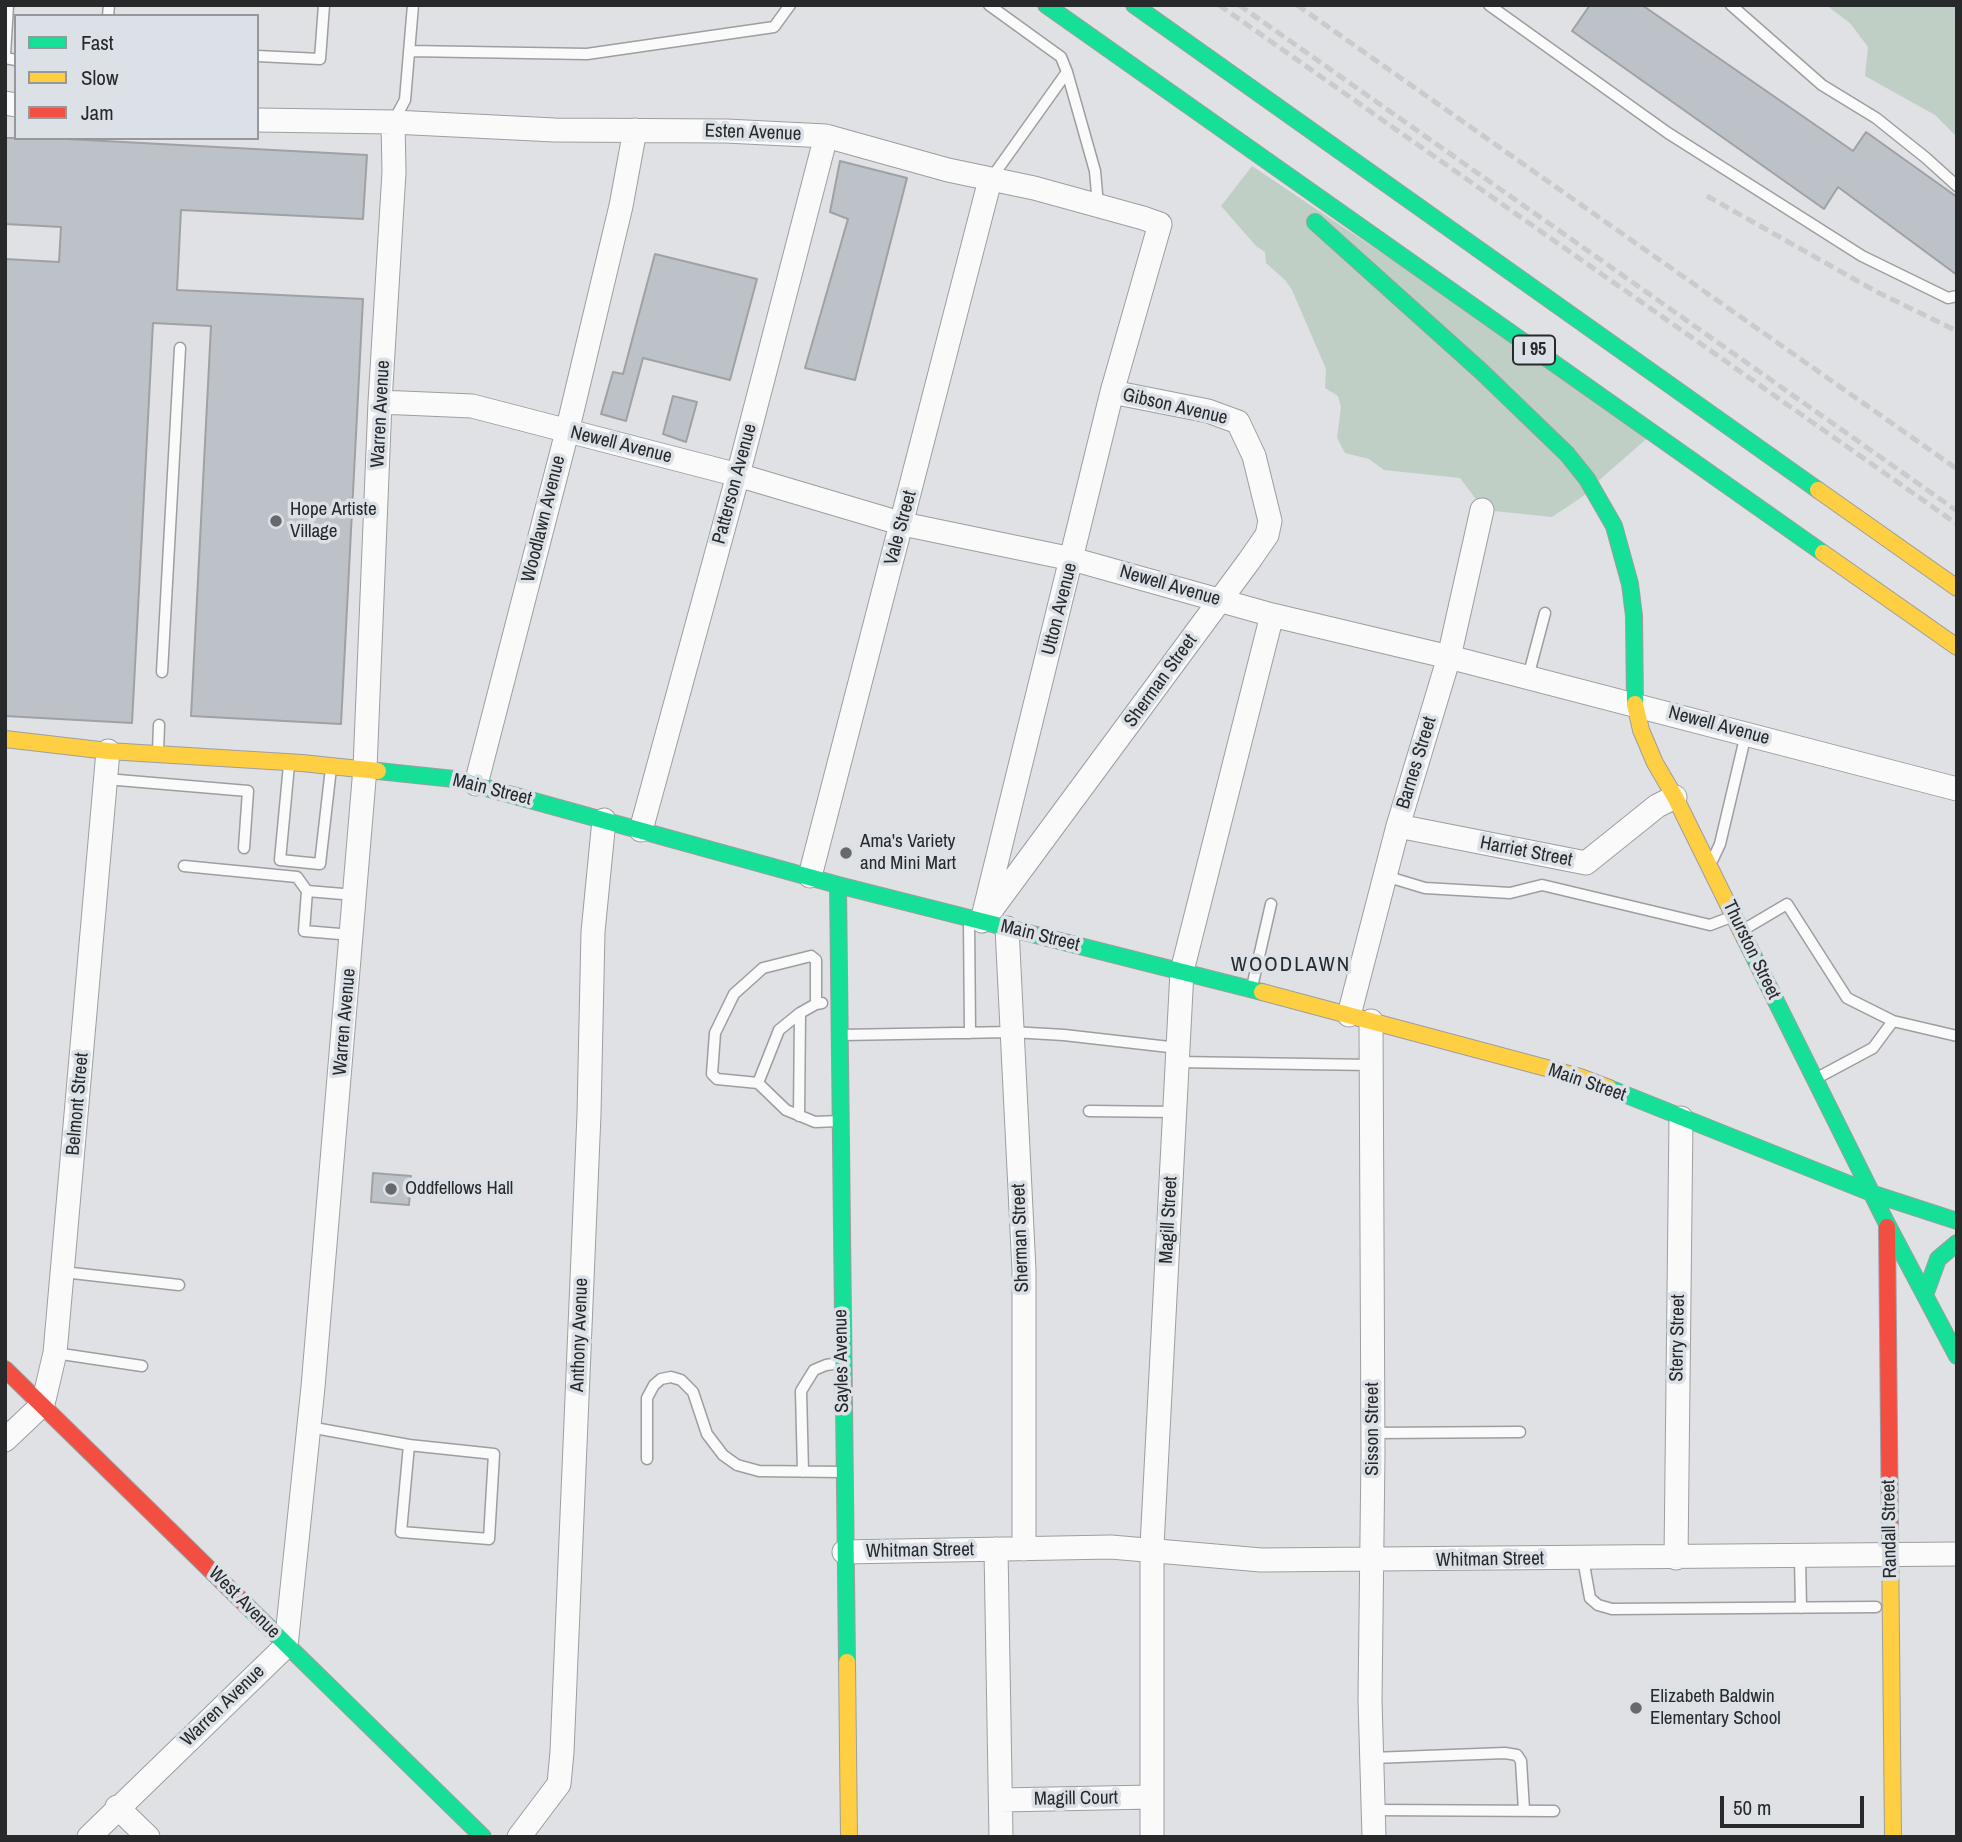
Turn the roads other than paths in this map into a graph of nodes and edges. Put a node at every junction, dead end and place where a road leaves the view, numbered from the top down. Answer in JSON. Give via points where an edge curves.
{"nodes":[{"id":1,"x":8,"y":5,"type":"edge"},
{"id":2,"x":324,"y":5,"type":"edge"},
{"id":3,"x":413,"y":5,"type":"edge"},
{"id":4,"x":790,"y":5,"type":"edge"},
{"id":5,"x":989,"y":5,"type":"edge"},
{"id":6,"x":1046,"y":5,"type":"edge"},
{"id":7,"x":1134,"y":5,"type":"edge"},
{"id":8,"x":1489,"y":5,"type":"edge"},
{"id":9,"x":1731,"y":5,"type":"edge"},
{"id":10,"x":409,"y":51,"type":"junction"},
{"id":11,"x":1112,"y":51,"type":"junction"},
{"id":12,"x":259,"y":56,"type":"edge"},
{"id":13,"x":5,"y":57,"type":"edge"},
{"id":14,"x":1068,"y":72,"type":"junction"},
{"id":15,"x":259,"y":120,"type":"edge"},
{"id":16,"x":393,"y":122,"type":"junction"},
{"id":17,"x":635,"y":130,"type":"junction"},
{"id":18,"x":826,"y":136,"type":"junction"},
{"id":19,"x":1257,"y":173,"type":"dead end"},
{"id":20,"x":990,"y":180,"type":"junction"},
{"id":21,"x":1957,"y":186,"type":"edge"},
{"id":22,"x":1098,"y":205,"type":"junction"},
{"id":23,"x":1299,"y":208,"type":"dead end"},
{"id":24,"x":1957,"y":296,"type":"edge"},
{"id":25,"x":1139,"y":298,"type":"joint"},
{"id":26,"x":180,"y":348,"type":"dead end"},
{"id":27,"x":1112,"y":392,"type":"junction"},
{"id":28,"x":380,"y":402,"type":"junction"},
{"id":29,"x":1238,"y":422,"type":"joint"},
{"id":30,"x":566,"y":432,"type":"junction"},
{"id":31,"x":738,"y":475,"type":"junction"},
{"id":32,"x":1482,"y":510,"type":"dead end"},
{"id":33,"x":902,"y":524,"type":"junction"},
{"id":34,"x":1072,"y":559,"type":"junction"},
{"id":35,"x":1957,"y":588,"type":"edge"},
{"id":36,"x":1220,"y":600,"type":"junction"},
{"id":37,"x":1545,"y":613,"type":"dead end"},
{"id":38,"x":1272,"y":615,"type":"junction"},
{"id":39,"x":1957,"y":647,"type":"edge"},
{"id":40,"x":1449,"y":657,"type":"junction"},
{"id":41,"x":162,"y":672,"type":"dead end"},
{"id":42,"x":1528,"y":677,"type":"junction"},
{"id":43,"x":1635,"y":704,"type":"junction"},
{"id":44,"x":159,"y":725,"type":"dead end"},
{"id":45,"x":1746,"y":734,"type":"junction"},
{"id":46,"x":5,"y":739,"type":"edge"},
{"id":47,"x":108,"y":751,"type":"junction"},
{"id":48,"x":153,"y":754,"type":"junction"},
{"id":49,"x":289,"y":762,"type":"junction"},
{"id":50,"x":209,"y":766,"type":"junction"},
{"id":51,"x":331,"y":766,"type":"junction"},
{"id":52,"x":365,"y":768,"type":"junction"},
{"id":53,"x":106,"y":779,"type":"junction"},
{"id":54,"x":145,"y":783,"type":"junction"},
{"id":55,"x":476,"y":785,"type":"junction"},
{"id":56,"x":208,"y":788,"type":"junction"},
{"id":57,"x":1957,"y":789,"type":"edge"},
{"id":58,"x":1675,"y":797,"type":"junction"},
{"id":59,"x":604,"y":820,"type":"junction"},
{"id":60,"x":1398,"y":826,"type":"junction"},
{"id":61,"x":641,"y":830,"type":"junction"},
{"id":62,"x":244,"y":848,"type":"dead end"},
{"id":63,"x":184,"y":866,"type":"dead end"},
{"id":64,"x":1710,"y":866,"type":"junction"},
{"id":65,"x":810,"y":876,"type":"junction"},
{"id":66,"x":1385,"y":876,"type":"junction"},
{"id":67,"x":838,"y":885,"type":"junction"},
{"id":68,"x":307,"y":891,"type":"junction"},
{"id":69,"x":355,"y":895,"type":"junction"},
{"id":70,"x":1271,"y":904,"type":"dead end"},
{"id":71,"x":976,"y":920,"type":"junction"},
{"id":72,"x":1738,"y":923,"type":"junction"},
{"id":73,"x":1007,"y":928,"type":"junction"},
{"id":74,"x":352,"y":935,"type":"junction"},
{"id":75,"x":1182,"y":971,"type":"junction"},
{"id":76,"x":1251,"y":990,"type":"junction"},
{"id":77,"x":839,"y":1002,"type":"junction"},
{"id":78,"x":816,"y":1004,"type":"junction"},
{"id":79,"x":800,"y":1013,"type":"junction"},
{"id":80,"x":1360,"y":1018,"type":"junction"},
{"id":81,"x":1893,"y":1021,"type":"junction"},
{"id":82,"x":1012,"y":1032,"type":"junction"},
{"id":83,"x":970,"y":1033,"type":"junction"},
{"id":84,"x":839,"y":1035,"type":"junction"},
{"id":85,"x":1957,"y":1036,"type":"edge"},
{"id":86,"x":1178,"y":1055,"type":"junction"},
{"id":87,"x":1371,"y":1065,"type":"junction"},
{"id":88,"x":1816,"y":1079,"type":"junction"},
{"id":89,"x":758,"y":1083,"type":"junction"},
{"id":90,"x":1088,"y":1111,"type":"dead end"},
{"id":91,"x":1832,"y":1111,"type":"junction"},
{"id":92,"x":1175,"y":1112,"type":"junction"},
{"id":93,"x":799,"y":1116,"type":"junction"},
{"id":94,"x":1681,"y":1118,"type":"junction"},
{"id":95,"x":840,"y":1121,"type":"junction"},
{"id":96,"x":1828,"y":1142,"type":"dead end"},
{"id":97,"x":1874,"y":1194,"type":"junction"},
{"id":98,"x":1957,"y":1221,"type":"edge"},
{"id":99,"x":1886,"y":1222,"type":"junction"},
{"id":100,"x":1957,"y":1243,"type":"edge"},
{"id":101,"x":63,"y":1272,"type":"junction"},
{"id":102,"x":179,"y":1285,"type":"dead end"},
{"id":103,"x":1925,"y":1295,"type":"junction"},
{"id":104,"x":55,"y":1353,"type":"junction"},
{"id":105,"x":1957,"y":1356,"type":"edge"},
{"id":106,"x":842,"y":1363,"type":"junction"},
{"id":107,"x":142,"y":1366,"type":"dead end"},
{"id":108,"x":5,"y":1369,"type":"edge"},
{"id":109,"x":43,"y":1404,"type":"junction"},
{"id":110,"x":309,"y":1427,"type":"junction"},
{"id":111,"x":1520,"y":1432,"type":"dead end"},
{"id":112,"x":1373,"y":1433,"type":"junction"},
{"id":113,"x":5,"y":1440,"type":"edge"},
{"id":114,"x":409,"y":1444,"type":"junction"},
{"id":115,"x":647,"y":1459,"type":"dead end"},
{"id":116,"x":803,"y":1472,"type":"junction"},
{"id":117,"x":843,"y":1472,"type":"junction"},
{"id":118,"x":996,"y":1549,"type":"junction"},
{"id":119,"x":1024,"y":1549,"type":"junction"},
{"id":120,"x":1152,"y":1551,"type":"junction"},
{"id":121,"x":844,"y":1552,"type":"junction"},
{"id":122,"x":1957,"y":1555,"type":"edge"},
{"id":123,"x":1890,"y":1556,"type":"junction"},
{"id":124,"x":1800,"y":1557,"type":"junction"},
{"id":125,"x":1676,"y":1558,"type":"junction"},
{"id":126,"x":1583,"y":1559,"type":"junction"},
{"id":127,"x":1371,"y":1561,"type":"junction"},
{"id":128,"x":1876,"y":1607,"type":"dead end"},
{"id":129,"x":1801,"y":1608,"type":"junction"},
{"id":130,"x":286,"y":1646,"type":"junction"},
{"id":131,"x":1372,"y":1758,"type":"junction"},
{"id":132,"x":1152,"y":1797,"type":"junction"},
{"id":133,"x":1001,"y":1800,"type":"junction"},
{"id":134,"x":117,"y":1807,"type":"junction"},
{"id":135,"x":1374,"y":1810,"type":"junction"},
{"id":136,"x":1524,"y":1810,"type":"junction"},
{"id":137,"x":1554,"y":1811,"type":"dead end"},
{"id":138,"x":89,"y":1837,"type":"edge"},
{"id":139,"x":148,"y":1837,"type":"edge"},
{"id":140,"x":483,"y":1837,"type":"edge"},
{"id":141,"x":519,"y":1837,"type":"edge"},
{"id":142,"x":849,"y":1837,"type":"edge"},
{"id":143,"x":1000,"y":1837,"type":"edge"},
{"id":144,"x":1152,"y":1837,"type":"edge"},
{"id":145,"x":1374,"y":1837,"type":"edge"},
{"id":146,"x":1893,"y":1837,"type":"edge"}],
"edges":[{"from":1,"to":13,"type":"lane"},
{"from":2,"to":12,"type":"lane","via":[[320,59]]},
{"from":3,"to":10,"type":"lane"},
{"from":4,"to":10,"type":"lane","via":[[774,27],[587,54]]},
{"from":5,"to":14,"type":"lane","via":[[1060,57]]},
{"from":6,"to":11,"type":"main road","number":"I 95"},
{"from":7,"to":35,"type":"main road","number":"I 95"},
{"from":8,"to":24,"type":"lane","via":[[1668,133],[1862,256],[1948,298]]},
{"from":9,"to":21,"type":"lane","via":[[1822,85],[1876,118]]},
{"from":10,"to":16,"type":"lane","via":[[405,100]]},
{"from":11,"to":19,"type":"main road"},
{"from":11,"to":39,"type":"main road","number":"I 95"},
{"from":14,"to":20,"type":"lane"},
{"from":14,"to":22,"type":"lane","via":[[1094,171]]},
{"from":15,"to":16,"type":"street","name":"Esten Avenue"},
{"from":16,"to":17,"type":"street","name":"Esten Avenue"},
{"from":16,"to":28,"type":"street","name":"Warren Avenue","via":[[393,199]]},
{"from":17,"to":18,"type":"street","name":"Esten Avenue"},
{"from":17,"to":30,"type":"street","name":"Woodlawn Avenue"},
{"from":18,"to":20,"type":"street","name":"Esten Avenue"},
{"from":18,"to":31,"type":"street","name":"Patterson Avenue"},
{"from":20,"to":22,"type":"street","name":"Esten Avenue"},
{"from":20,"to":33,"type":"street","name":"Vale Street"},
{"from":22,"to":25,"type":"street","name":"Esten Avenue","via":[[1160,225]]},
{"from":23,"to":43,"type":"main road","name":"Thurston Street","via":[[1482,372],[1587,479],[1614,526],[1630,584]]},
{"from":25,"to":27,"type":"street","name":"Utton Avenue"},
{"from":26,"to":41,"type":"lane"},
{"from":27,"to":29,"type":"street","name":"Gibson Avenue","via":[[1209,411]]},
{"from":27,"to":34,"type":"street","name":"Utton Avenue"},
{"from":28,"to":30,"type":"street","name":"Newell Avenue","via":[[472,406]]},
{"from":28,"to":52,"type":"street","name":"Warren Avenue"},
{"from":29,"to":36,"type":"street","name":"Sherman Street","via":[[1254,456],[1270,522],[1267,535]]},
{"from":30,"to":31,"type":"street","name":"Newell Avenue"},
{"from":30,"to":55,"type":"street","name":"Woodlawn Avenue"},
{"from":31,"to":33,"type":"street","name":"Newell Avenue"},
{"from":31,"to":61,"type":"street","name":"Patterson Avenue"},
{"from":32,"to":40,"type":"street","name":"Barnes Street"},
{"from":33,"to":34,"type":"street","name":"Newell Avenue"},
{"from":33,"to":65,"type":"street","name":"Vale Street"},
{"from":34,"to":36,"type":"street","name":"Newell Avenue"},
{"from":34,"to":71,"type":"street","name":"Utton Avenue"},
{"from":36,"to":38,"type":"street","name":"Newell Avenue"},
{"from":36,"to":71,"type":"street","name":"Sherman Street"},
{"from":37,"to":42,"type":"lane"},
{"from":38,"to":40,"type":"street","name":"Newell Avenue"},
{"from":38,"to":75,"type":"street","name":"Magill Street"},
{"from":40,"to":42,"type":"street","name":"Newell Avenue"},
{"from":40,"to":60,"type":"street","name":"Barnes Street"},
{"from":42,"to":43,"type":"street","name":"Newell Avenue"},
{"from":43,"to":45,"type":"street","name":"Newell Avenue"},
{"from":43,"to":58,"type":"main road","name":"Thurston Street","via":[[1655,763]]},
{"from":44,"to":48,"type":"lane"},
{"from":45,"to":57,"type":"street","name":"Newell Avenue"},
{"from":45,"to":64,"type":"lane","via":[[1720,844]]},
{"from":46,"to":47,"type":"main road","name":"Main Street"},
{"from":47,"to":48,"type":"main road","name":"Main Street"},
{"from":47,"to":53,"type":"street","name":"Belmont Street"},
{"from":48,"to":50,"type":"main road","name":"Main Street"},
{"from":48,"to":54,"type":"lane"},
{"from":49,"to":50,"type":"main road","name":"Main Street"},
{"from":49,"to":51,"type":"main road","name":"Main Street"},
{"from":49,"to":51,"type":"lane","via":[[280,860],[320,864]]},
{"from":50,"to":56,"type":"lane"},
{"from":51,"to":52,"type":"main road","name":"Main Street"},
{"from":52,"to":55,"type":"main road","name":"Main Street"},
{"from":52,"to":69,"type":"street","name":"Warren Avenue"},
{"from":53,"to":54,"type":"lane"},
{"from":53,"to":101,"type":"street","name":"Belmont Street"},
{"from":54,"to":56,"type":"lane"},
{"from":55,"to":59,"type":"main road","name":"Main Street"},
{"from":56,"to":62,"type":"lane","via":[[248,791]]},
{"from":58,"to":60,"type":"street","name":"Harriet Street","via":[[1586,863]]},
{"from":58,"to":64,"type":"main road","name":"Thurston Street"},
{"from":59,"to":61,"type":"main road","name":"Main Street"},
{"from":59,"to":141,"type":"street","name":"Anthony Avenue","via":[[593,932],[562,1752],[559,1784]]},
{"from":60,"to":66,"type":"street","name":"Barnes Street"},
{"from":61,"to":65,"type":"main road","name":"Main Street"},
{"from":63,"to":68,"type":"lane","via":[[297,877]]},
{"from":64,"to":72,"type":"main road","name":"Thurston Street"},
{"from":65,"to":67,"type":"main road","name":"Main Street"},
{"from":66,"to":72,"type":"lane","via":[[1425,888],[1510,893],[1542,886],[1710,925]]},
{"from":66,"to":80,"type":"street","name":"Barnes Street"},
{"from":67,"to":71,"type":"main road","name":"Main Street"},
{"from":67,"to":77,"type":"main road","name":"Sayles Avenue"},
{"from":68,"to":69,"type":"lane"},
{"from":68,"to":74,"type":"lane","via":[[304,931]]},
{"from":69,"to":74,"type":"street","name":"Warren Avenue"},
{"from":70,"to":76,"type":"lane"},
{"from":71,"to":73,"type":"main road","name":"Main Street"},
{"from":71,"to":83,"type":"lane"},
{"from":72,"to":81,"type":"lane","via":[[1787,904],[1847,998]]},
{"from":72,"to":88,"type":"main road","name":"Thurston Street"},
{"from":73,"to":75,"type":"main road","name":"Main Street"},
{"from":73,"to":82,"type":"street","name":"Sherman Street"},
{"from":74,"to":110,"type":"street","name":"Warren Avenue"},
{"from":75,"to":76,"type":"main road","name":"Main Street"},
{"from":75,"to":86,"type":"street","name":"Magill Street"},
{"from":76,"to":80,"type":"main road","name":"Main Street"},
{"from":77,"to":78,"type":"lane"},
{"from":77,"to":84,"type":"main road","name":"Sayles Avenue"},
{"from":78,"to":79,"type":"lane"},
{"from":78,"to":89,"type":"lane","via":[[816,960],[811,956],[763,968],[734,994],[715,1033],[712,1074],[718,1079]]},
{"from":79,"to":89,"type":"lane","via":[[779,1030]]},
{"from":79,"to":93,"type":"lane"},
{"from":80,"to":87,"type":"street","name":"Sisson Street"},
{"from":80,"to":94,"type":"main road","name":"Main Street","via":[[1580,1077]]},
{"from":81,"to":85,"type":"lane"},
{"from":81,"to":88,"type":"lane","via":[[1874,1048]]},
{"from":82,"to":83,"type":"lane"},
{"from":82,"to":86,"type":"lane","via":[[1064,1035]]},
{"from":82,"to":119,"type":"street","name":"Sherman Street","via":[[1024,1270]]},
{"from":83,"to":84,"type":"lane"},
{"from":84,"to":95,"type":"main road","name":"Sayles Avenue"},
{"from":86,"to":87,"type":"lane"},
{"from":86,"to":92,"type":"street","name":"Magill Street"},
{"from":87,"to":112,"type":"street","name":"Sisson Street"},
{"from":88,"to":91,"type":"main road","name":"Thurston Street"},
{"from":89,"to":93,"type":"lane"},
{"from":90,"to":92,"type":"lane"},
{"from":91,"to":96,"type":"main road"},
{"from":91,"to":97,"type":"main road","name":"Thurston Street"},
{"from":92,"to":120,"type":"street","name":"Magill Street"},
{"from":93,"to":95,"type":"lane","via":[[815,1122]]},
{"from":94,"to":97,"type":"main road","name":"Main Street","via":[[1818,1166]]},
{"from":94,"to":125,"type":"street","name":"Sterry Street"},
{"from":95,"to":106,"type":"main road","name":"Sayles Avenue"},
{"from":97,"to":98,"type":"main road","name":"Main Street"},
{"from":97,"to":99,"type":"main road"},
{"from":99,"to":103,"type":"main road"},
{"from":99,"to":123,"type":"main road","name":"Randall Street"},
{"from":100,"to":103,"type":"main road","via":[[1938,1259]]},
{"from":101,"to":102,"type":"lane"},
{"from":101,"to":104,"type":"street","name":"Belmont Street"},
{"from":103,"to":105,"type":"main road"},
{"from":104,"to":107,"type":"lane"},
{"from":104,"to":109,"type":"street","name":"Belmont Street"},
{"from":106,"to":116,"type":"lane","via":[[814,1370],[801,1391]]},
{"from":106,"to":117,"type":"main road","name":"Sayles Avenue"},
{"from":108,"to":109,"type":"main road","name":"West Avenue"},
{"from":109,"to":113,"type":"street"},
{"from":109,"to":130,"type":"main road","name":"West Avenue"},
{"from":110,"to":114,"type":"lane"},
{"from":110,"to":130,"type":"street","name":"Warren Avenue"},
{"from":111,"to":112,"type":"lane"},
{"from":112,"to":127,"type":"street","name":"Sisson Street"},
{"from":114,"to":114,"type":"lane","via":[[401,1532],[489,1538],[494,1454]]},
{"from":115,"to":116,"type":"lane","via":[[647,1398],[654,1385],[671,1377],[693,1392],[707,1434],[723,1455],[759,1471]]},
{"from":116,"to":117,"type":"lane"},
{"from":117,"to":121,"type":"main road","name":"Sayles Avenue"},
{"from":118,"to":119,"type":"street","name":"Whitman Street"},
{"from":118,"to":121,"type":"street","name":"Whitman Street"},
{"from":118,"to":133,"type":"street"},
{"from":119,"to":120,"type":"street","name":"Whitman Street"},
{"from":120,"to":127,"type":"street","name":"Whitman Street","via":[[1261,1560]]},
{"from":120,"to":132,"type":"street","name":"Magill Street"},
{"from":121,"to":142,"type":"main road","name":"Sayles Avenue"},
{"from":122,"to":123,"type":"street","name":"Whitman Street"},
{"from":123,"to":124,"type":"street","name":"Whitman Street"},
{"from":123,"to":146,"type":"main road","name":"Randall Street"},
{"from":124,"to":125,"type":"street","name":"Whitman Street"},
{"from":124,"to":129,"type":"lane"},
{"from":125,"to":126,"type":"street","name":"Whitman Street"},
{"from":126,"to":127,"type":"street","name":"Whitman Street"},
{"from":126,"to":129,"type":"lane","via":[[1590,1598],[1612,1609]]},
{"from":127,"to":131,"type":"street","name":"Sisson Street"},
{"from":128,"to":129,"type":"lane"},
{"from":130,"to":134,"type":"street","name":"Warren Avenue"},
{"from":130,"to":140,"type":"main road","name":"West Avenue"},
{"from":131,"to":135,"type":"street","name":"Sisson Street"},
{"from":131,"to":136,"type":"lane","via":[[1517,1755]]},
{"from":132,"to":133,"type":"street","name":"Magill Court"},
{"from":132,"to":144,"type":"street","name":"Magill Street"},
{"from":133,"to":143,"type":"street"},
{"from":134,"to":138,"type":"street","name":"Warren Avenue"},
{"from":134,"to":139,"type":"street"},
{"from":135,"to":136,"type":"lane"},
{"from":135,"to":145,"type":"street","name":"Sisson Street"},
{"from":136,"to":137,"type":"lane"}]}
